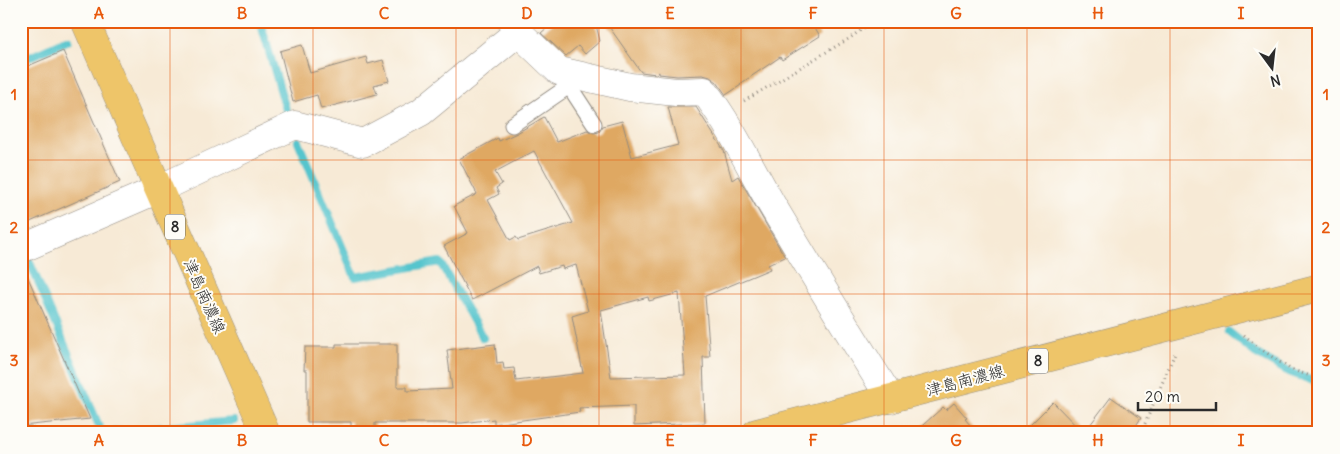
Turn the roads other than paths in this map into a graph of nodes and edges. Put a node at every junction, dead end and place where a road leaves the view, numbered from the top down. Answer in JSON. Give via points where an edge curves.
{"nodes":[{"id":1,"x":85,"y":21,"type":"edge"},
{"id":2,"x":515,"y":26,"type":"edge"},
{"id":3,"x":564,"y":78,"type":"junction"},
{"id":4,"x":594,"y":124,"type":"dead end"},
{"id":5,"x":512,"y":125,"type":"dead end"},
{"id":6,"x":159,"y":189,"type":"junction"},
{"id":7,"x":21,"y":249,"type":"edge"},
{"id":8,"x":1319,"y":288,"type":"edge"},
{"id":9,"x":891,"y":399,"type":"junction"},
{"id":10,"x":266,"y":433,"type":"edge"},
{"id":11,"x":756,"y":433,"type":"edge"}],
"edges":[{"from":1,"to":6,"type":"main road","name":"津島南濃線","number":"8"},
{"from":2,"to":3,"type":"street"},
{"from":2,"to":6,"type":"street","via":[[421,112],[363,143],[296,125]]},
{"from":3,"to":4,"type":"lane"},
{"from":3,"to":5,"type":"lane"},
{"from":3,"to":9,"type":"street","via":[[676,92],[704,91],[722,114],[834,310]]},
{"from":6,"to":7,"type":"street"},
{"from":6,"to":10,"type":"main road","name":"津島南濃線","number":"8"},
{"from":8,"to":9,"type":"main road","name":"津島南濃線","number":"8"},
{"from":9,"to":11,"type":"main road","name":"津島南濃線","number":"8"}]}
